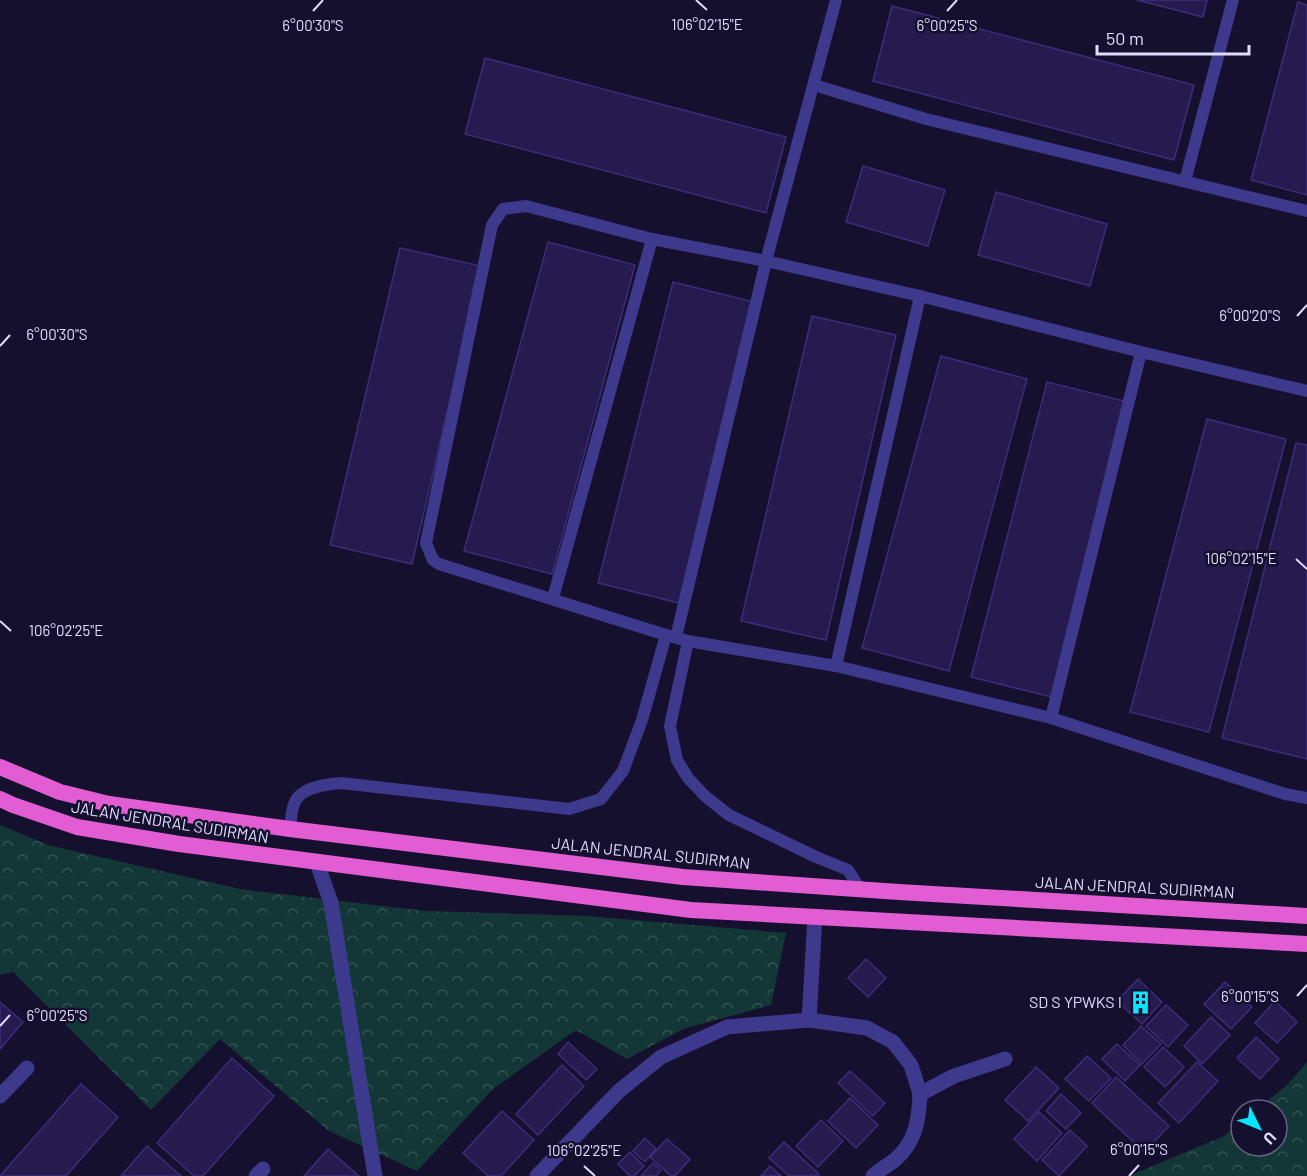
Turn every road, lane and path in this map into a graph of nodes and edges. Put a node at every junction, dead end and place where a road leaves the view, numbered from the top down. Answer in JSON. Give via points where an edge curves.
{"nodes":[{"id":1,"x":836,"y":0,"type":"edge"},
{"id":2,"x":1233,"y":0,"type":"edge"},
{"id":3,"x":814,"y":85,"type":"junction"},
{"id":4,"x":1185,"y":182,"type":"junction"},
{"id":5,"x":1307,"y":211,"type":"edge"},
{"id":6,"x":652,"y":239,"type":"junction"},
{"id":7,"x":766,"y":261,"type":"junction"},
{"id":8,"x":920,"y":296,"type":"junction"},
{"id":9,"x":1141,"y":352,"type":"junction"},
{"id":10,"x":1307,"y":391,"type":"edge"},
{"id":11,"x":553,"y":598,"type":"junction"},
{"id":12,"x":677,"y":638,"type":"junction"},
{"id":13,"x":836,"y":666,"type":"junction"},
{"id":14,"x":1051,"y":718,"type":"junction"},
{"id":15,"x":0,"y":767,"type":"edge"},
{"id":16,"x":1307,"y":798,"type":"edge"},
{"id":17,"x":0,"y":799,"type":"edge"},
{"id":18,"x":290,"y":829,"type":"junction"},
{"id":19,"x":317,"y":863,"type":"junction"},
{"id":20,"x":860,"y":890,"type":"junction"},
{"id":21,"x":1307,"y":916,"type":"edge"},
{"id":22,"x":815,"y":917,"type":"junction"},
{"id":23,"x":1307,"y":945,"type":"edge"},
{"id":24,"x":809,"y":1020,"type":"junction"},
{"id":25,"x":1005,"y":1059,"type":"dead end"},
{"id":26,"x":27,"y":1068,"type":"dead end"},
{"id":27,"x":920,"y":1094,"type":"junction"},
{"id":28,"x":0,"y":1096,"type":"edge"},
{"id":29,"x":375,"y":1176,"type":"edge"},
{"id":30,"x":537,"y":1176,"type":"edge"},
{"id":31,"x":873,"y":1176,"type":"edge"}],
"edges":[{"from":1,"to":3,"type":"lane"},
{"from":2,"to":4,"type":"lane"},
{"from":3,"to":4,"type":"lane","via":[[926,119]]},
{"from":3,"to":7,"type":"lane"},
{"from":4,"to":5,"type":"lane"},
{"from":6,"to":7,"type":"lane"},
{"from":6,"to":11,"type":"lane"},
{"from":6,"to":11,"type":"lane","via":[[526,206],[503,209],[492,225],[426,543],[439,564]]},
{"from":7,"to":8,"type":"lane"},
{"from":7,"to":12,"type":"lane"},
{"from":8,"to":9,"type":"lane"},
{"from":8,"to":13,"type":"lane"},
{"from":9,"to":10,"type":"lane"},
{"from":9,"to":14,"type":"lane"},
{"from":11,"to":12,"type":"lane"},
{"from":12,"to":13,"type":"lane"},
{"from":12,"to":18,"type":"lane","via":[[623,771],[601,799],[569,809],[327,783],[305,792],[294,802]]},
{"from":12,"to":20,"type":"lane","via":[[670,726],[677,760],[688,778],[729,815],[848,870]]},
{"from":13,"to":14,"type":"lane"},
{"from":14,"to":16,"type":"lane"},
{"from":15,"to":18,"type":"highway","name":"JALAN JENDRAL SUDIRMAN","via":[[60,792],[109,804]]},
{"from":17,"to":19,"type":"highway","name":"JALAN JENDRAL SUDIRMAN","via":[[77,827]]},
{"from":18,"to":20,"type":"highway","name":"JALAN JENDRAL SUDIRMAN","via":[[683,877]]},
{"from":19,"to":22,"type":"highway","name":"JALAN JENDRAL SUDIRMAN","via":[[691,910]]},
{"from":19,"to":29,"type":"street","via":[[331,903]]},
{"from":20,"to":21,"type":"highway","name":"JALAN JENDRAL SUDIRMAN"},
{"from":22,"to":23,"type":"highway","name":"JALAN JENDRAL SUDIRMAN"},
{"from":22,"to":24,"type":"street"},
{"from":24,"to":27,"type":"street","via":[[867,1028],[893,1041],[911,1065]]},
{"from":24,"to":30,"type":"street","via":[[728,1027],[661,1057],[619,1091]]},
{"from":25,"to":27,"type":"street","via":[[954,1076]]},
{"from":26,"to":28,"type":"street"},
{"from":27,"to":31,"type":"street","via":[[914,1135],[897,1158]]}]}
